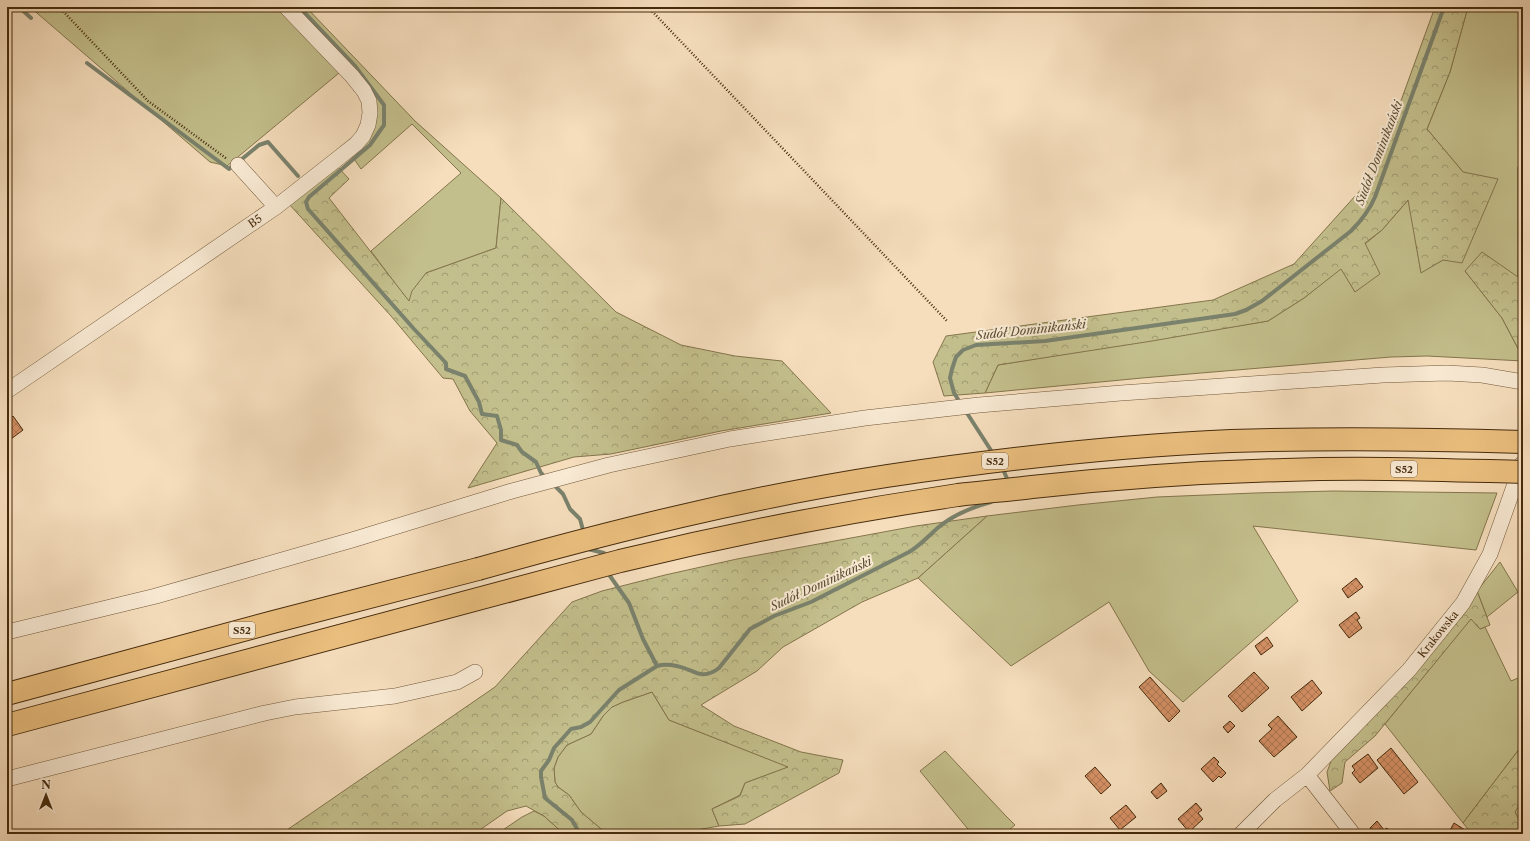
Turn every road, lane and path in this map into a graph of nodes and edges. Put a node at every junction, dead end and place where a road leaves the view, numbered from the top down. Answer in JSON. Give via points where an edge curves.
{"nodes":[{"id":1,"x":59,"y":7,"type":"edge"},
{"id":2,"x":286,"y":7,"type":"edge"},
{"id":3,"x":648,"y":7,"type":"edge"},
{"id":4,"x":238,"y":165,"type":"joint"},
{"id":5,"x":276,"y":207,"type":"junction"},
{"id":6,"x":947,"y":321,"type":"dead end"},
{"id":7,"x":1523,"y":382,"type":"edge"},
{"id":8,"x":7,"y":391,"type":"edge"},
{"id":9,"x":1523,"y":442,"type":"edge"},
{"id":10,"x":1523,"y":462,"type":"edge"},
{"id":11,"x":1523,"y":472,"type":"edge"},
{"id":12,"x":7,"y":632,"type":"edge"},
{"id":13,"x":475,"y":672,"type":"dead end"},
{"id":14,"x":7,"y":694,"type":"edge"},
{"id":15,"x":7,"y":725,"type":"edge"},
{"id":16,"x":1307,"y":775,"type":"junction"},
{"id":17,"x":7,"y":779,"type":"edge"},
{"id":18,"x":1244,"y":831,"type":"edge"},
{"id":19,"x":1353,"y":834,"type":"edge"}],
"edges":[{"from":1,"to":4,"type":"path","via":[[155,108]]},
{"from":2,"to":5,"type":"street","name":"B5","via":[[360,85],[368,101],[370,113],[366,130],[356,144]]},
{"from":3,"to":6,"type":"path"},
{"from":4,"to":5,"type":"street"},
{"from":5,"to":8,"type":"street","name":"B5"},
{"from":7,"to":12,"type":"street","via":[[1462,373],[1383,375],[979,405],[865,418],[730,439],[609,465],[156,596]]},
{"from":9,"to":14,"type":"highway","number":"S52","bridge":true,"via":[[1394,439],[1228,441],[1053,454],[885,476],[729,505],[600,536]]},
{"from":10,"to":16,"type":"street","name":"Krakowska","via":[[1490,554],[1462,603],[1409,670]]},
{"from":11,"to":15,"type":"highway","number":"S52","bridge":true,"via":[[1334,468],[1147,476],[960,495],[785,524],[620,561]]},
{"from":13,"to":17,"type":"street","via":[[457,682],[395,696],[328,702],[265,713]]},
{"from":16,"to":18,"type":"street","name":"Krakowska","via":[[1275,800]]},
{"from":16,"to":19,"type":"street"}]}
